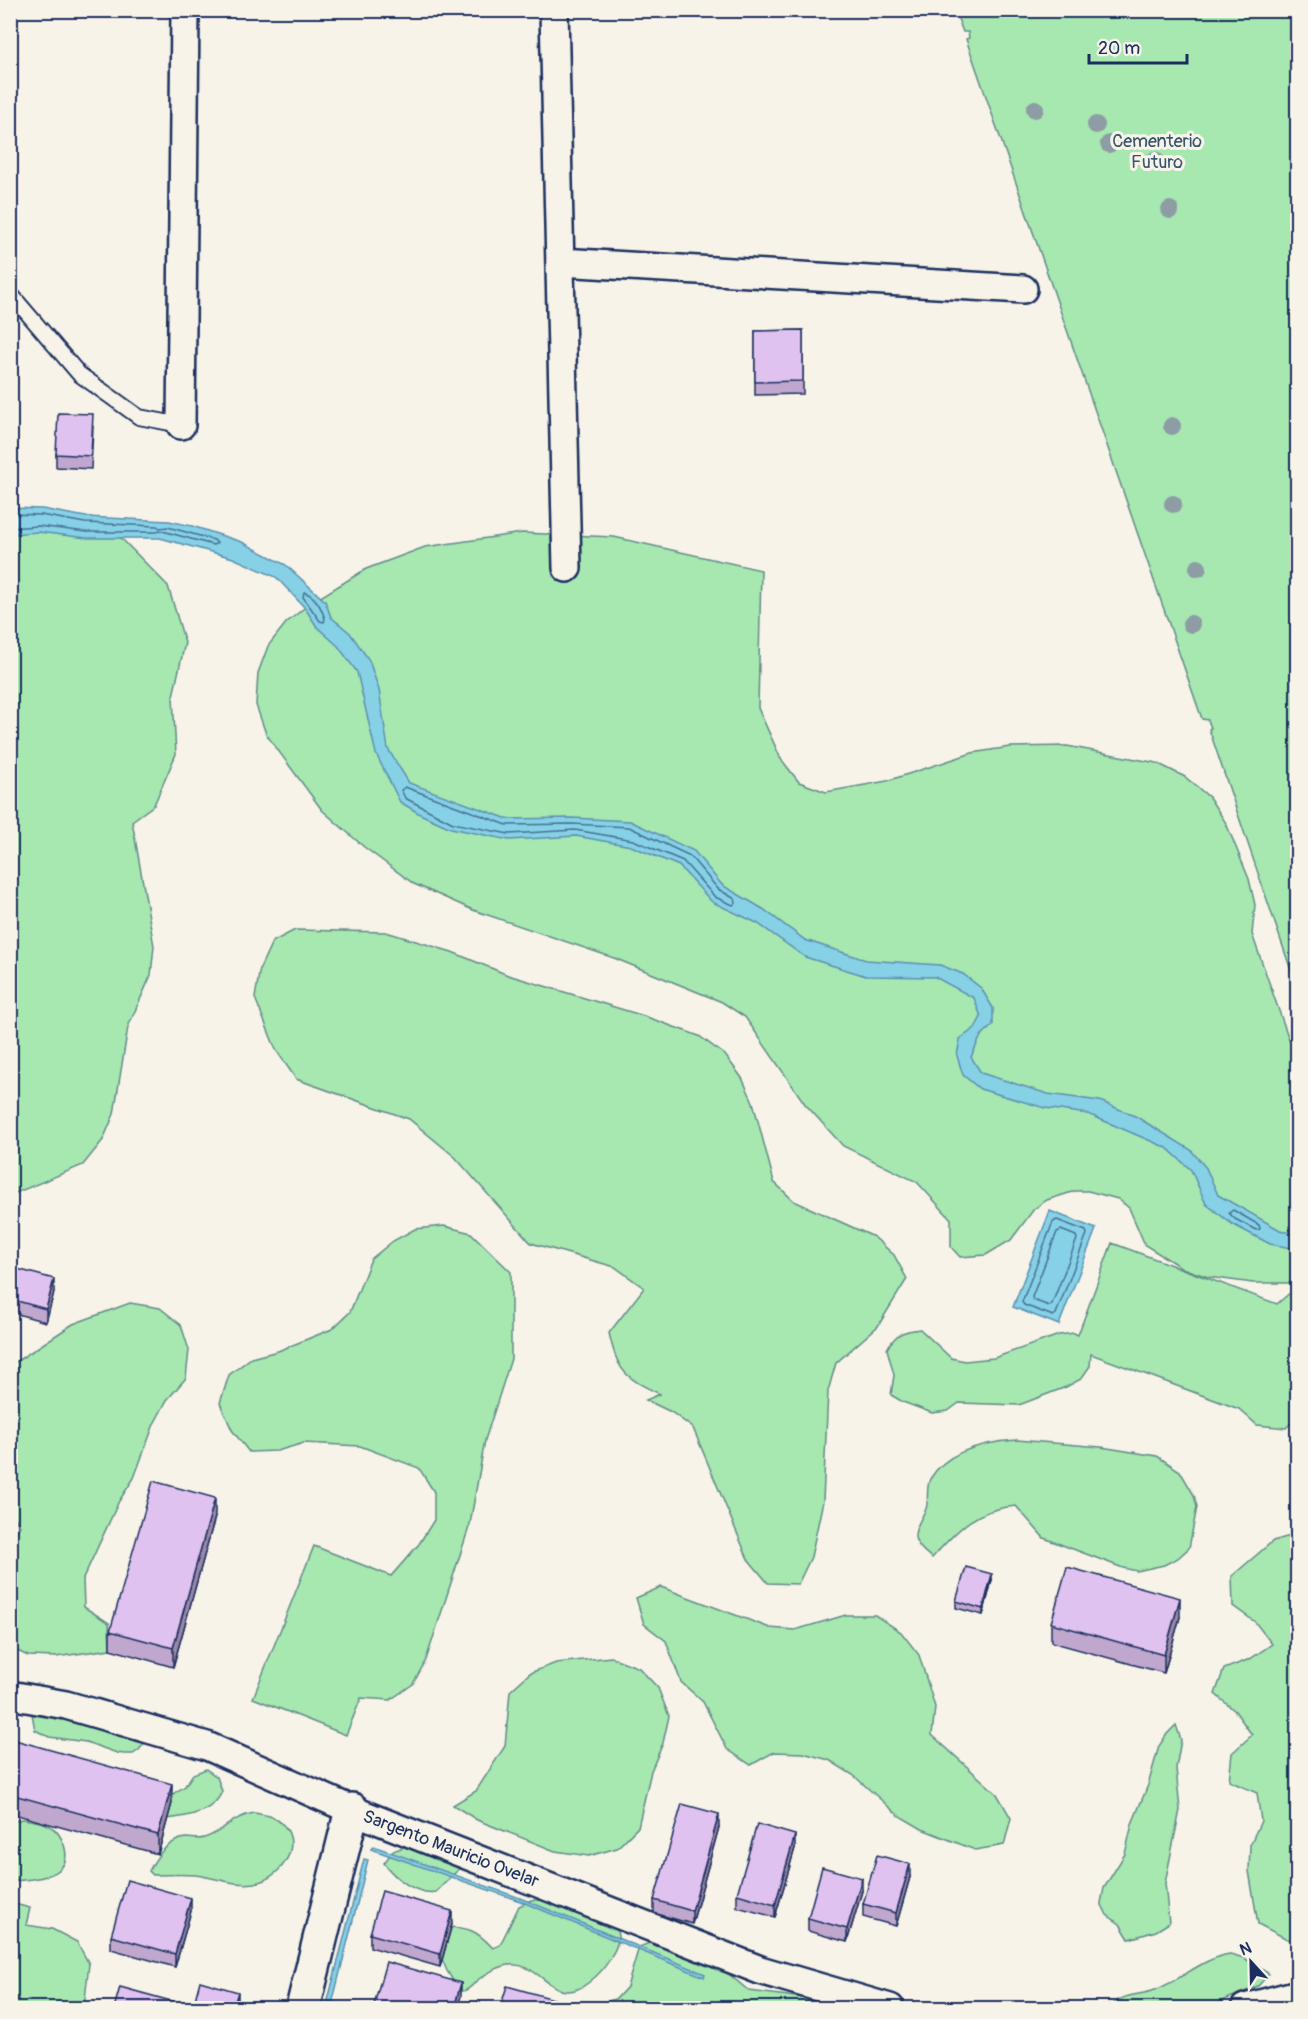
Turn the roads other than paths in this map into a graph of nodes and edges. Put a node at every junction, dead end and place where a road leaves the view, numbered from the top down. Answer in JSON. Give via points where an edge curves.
{"nodes":[{"id":1,"x":185,"y":10,"type":"edge"},
{"id":2,"x":554,"y":10,"type":"edge"},
{"id":3,"x":560,"y":262,"type":"junction"},
{"id":4,"x":1023,"y":289,"type":"dead end"},
{"id":5,"x":10,"y":292,"type":"edge"},
{"id":6,"x":181,"y":425,"type":"joint"},
{"id":7,"x":567,"y":568,"type":"dead end"},
{"id":8,"x":10,"y":1695,"type":"edge"},
{"id":9,"x":352,"y":1810,"type":"junction"},
{"id":10,"x":1298,"y":1994,"type":"edge"},
{"id":11,"x":303,"y":2008,"type":"edge"},
{"id":12,"x":890,"y":2008,"type":"edge"},
{"id":13,"x":1245,"y":2008,"type":"edge"}],
"edges":[{"from":1,"to":6,"type":"street"},
{"from":2,"to":3,"type":"street"},
{"from":3,"to":4,"type":"street"},
{"from":3,"to":7,"type":"street"},
{"from":5,"to":6,"type":"lane","via":[[79,374],[139,417]]},
{"from":8,"to":9,"type":"street","name":"Sargento Mauricio Ovelar","via":[[66,1705],[207,1746]]},
{"from":9,"to":11,"type":"street"},
{"from":9,"to":12,"type":"street","name":"Sargento Mauricio Ovelar","via":[[760,1970]]},
{"from":10,"to":13,"type":"street"}]}
